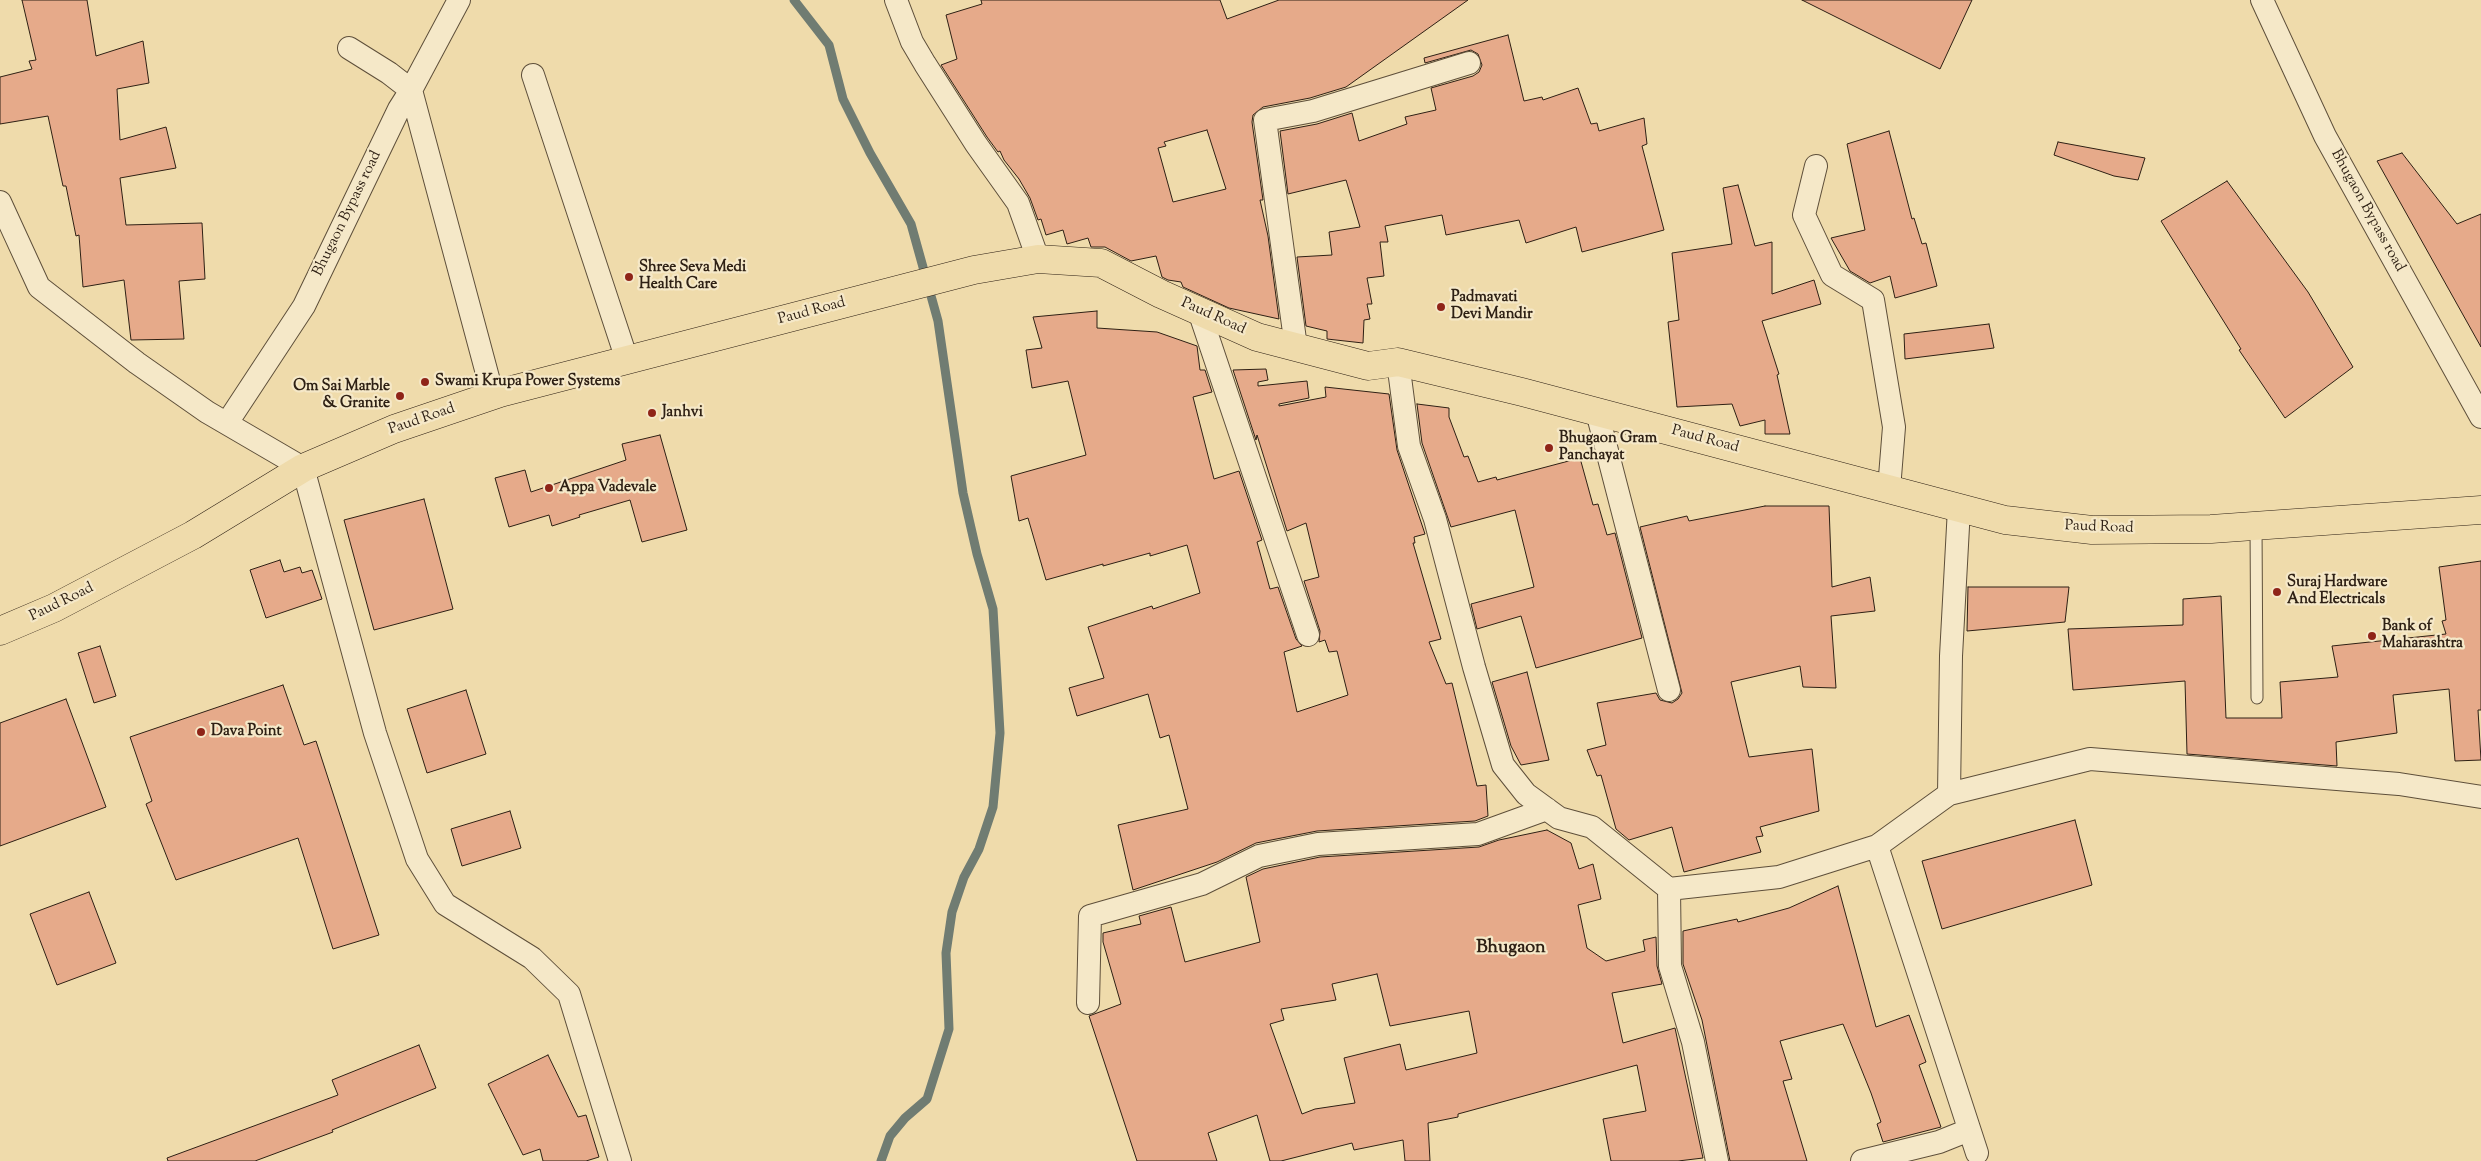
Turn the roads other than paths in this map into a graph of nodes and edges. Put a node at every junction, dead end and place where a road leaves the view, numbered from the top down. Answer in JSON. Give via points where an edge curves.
{"nodes":[{"id":1,"x":459,"y":0,"type":"edge"},
{"id":2,"x":896,"y":0,"type":"edge"},
{"id":3,"x":2262,"y":0,"type":"edge"},
{"id":4,"x":349,"y":48,"type":"dead end"},
{"id":5,"x":1469,"y":63,"type":"dead end"},
{"id":6,"x":533,"y":75,"type":"dead end"},
{"id":7,"x":411,"y":90,"type":"junction"},
{"id":8,"x":1816,"y":166,"type":"dead end"},
{"id":9,"x":0,"y":202,"type":"edge"},
{"id":10,"x":1038,"y":259,"type":"junction"},
{"id":11,"x":1199,"y":311,"type":"junction"},
{"id":12,"x":1296,"y":347,"type":"junction"},
{"id":13,"x":627,"y":360,"type":"junction"},
{"id":14,"x":1398,"y":362,"type":"junction"},
{"id":15,"x":493,"y":396,"type":"junction"},
{"id":16,"x":1597,"y":412,"type":"junction"},
{"id":17,"x":2481,"y":417,"type":"edge"},
{"id":18,"x":227,"y":424,"type":"junction"},
{"id":19,"x":303,"y":468,"type":"junction"},
{"id":20,"x":1889,"y":489,"type":"junction"},
{"id":21,"x":1959,"y":508,"type":"junction"},
{"id":22,"x":2481,"y":510,"type":"edge"},
{"id":23,"x":2256,"y":526,"type":"junction"},
{"id":24,"x":0,"y":631,"type":"edge"},
{"id":25,"x":1308,"y":635,"type":"dead end"},
{"id":26,"x":1669,"y":690,"type":"dead end"},
{"id":27,"x":2257,"y":698,"type":"dead end"},
{"id":28,"x":1949,"y":794,"type":"junction"},
{"id":29,"x":2481,"y":797,"type":"edge"},
{"id":30,"x":1547,"y":809,"type":"junction"},
{"id":31,"x":1877,"y":846,"type":"junction"},
{"id":32,"x":1668,"y":889,"type":"junction"},
{"id":33,"x":1088,"y":1003,"type":"dead end"},
{"id":34,"x":1969,"y":1130,"type":"junction"},
{"id":35,"x":1977,"y":1153,"type":"dead end"},
{"id":36,"x":1922,"y":1154,"type":"edge"},
{"id":37,"x":620,"y":1161,"type":"edge"},
{"id":38,"x":1717,"y":1161,"type":"edge"},
{"id":39,"x":1862,"y":1161,"type":"edge"}],
"edges":[{"from":1,"to":7,"type":"street","name":"Bhugaon Bypass road"},
{"from":2,"to":10,"type":"street","via":[[912,42],[925,64],[1018,203]]},
{"from":3,"to":17,"type":"street","name":"Bhugaon Bypass road","via":[[2325,136]]},
{"from":4,"to":7,"type":"street","via":[[389,72]]},
{"from":5,"to":12,"type":"street","via":[[1313,111],[1265,120]]},
{"from":6,"to":13,"type":"street"},
{"from":7,"to":15,"type":"street"},
{"from":7,"to":18,"type":"street","name":"Bhugaon Bypass road","via":[[304,306]]},
{"from":8,"to":20,"type":"street","via":[[1804,215],[1832,275],[1873,300],[1894,427]]},
{"from":9,"to":18,"type":"street","via":[[39,287],[137,363]]},
{"from":10,"to":11,"type":"main road","name":"Paud Road","via":[[1101,263]]},
{"from":10,"to":13,"type":"main road","name":"Paud Road","via":[[974,270]]},
{"from":11,"to":12,"type":"main road","name":"Paud Road","via":[[1258,337]]},
{"from":11,"to":25,"type":"street"},
{"from":12,"to":14,"type":"main road","name":"Paud Road","via":[[1368,366]]},
{"from":13,"to":15,"type":"main road","name":"Paud Road"},
{"from":14,"to":16,"type":"main road","name":"Paud Road"},
{"from":14,"to":30,"type":"street","via":[[1408,446],[1435,519],[1502,765],[1526,794]]},
{"from":15,"to":19,"type":"main road","name":"Paud Road","via":[[394,429]]},
{"from":16,"to":20,"type":"main road","name":"Paud Road"},
{"from":16,"to":26,"type":"street"},
{"from":18,"to":19,"type":"street"},
{"from":19,"to":24,"type":"main road","name":"Paud Road","via":[[193,535],[54,608]]},
{"from":19,"to":37,"type":"street","via":[[375,733],[416,859],[445,904],[532,958],[568,994]]},
{"from":20,"to":21,"type":"main road","name":"Paud Road"},
{"from":21,"to":23,"type":"main road","name":"Paud Road","via":[[2005,520],[2092,530]]},
{"from":21,"to":28,"type":"street","via":[[1950,656]]},
{"from":22,"to":23,"type":"main road","name":"Paud Road"},
{"from":23,"to":27,"type":"lane"},
{"from":28,"to":29,"type":"street","via":[[2090,759],[2399,784]]},
{"from":28,"to":31,"type":"street"},
{"from":30,"to":32,"type":"street","via":[[1559,818],[1592,827]]},
{"from":30,"to":33,"type":"street","via":[[1478,834],[1318,844],[1260,856],[1202,884],[1090,916]]},
{"from":31,"to":32,"type":"street","via":[[1779,876]]},
{"from":31,"to":34,"type":"street"},
{"from":32,"to":38,"type":"street","via":[[1670,966],[1693,1042]]},
{"from":34,"to":35,"type":"street"},
{"from":34,"to":36,"type":"street","via":[[1939,1142]]},
{"from":36,"to":39,"type":"street"}]}
